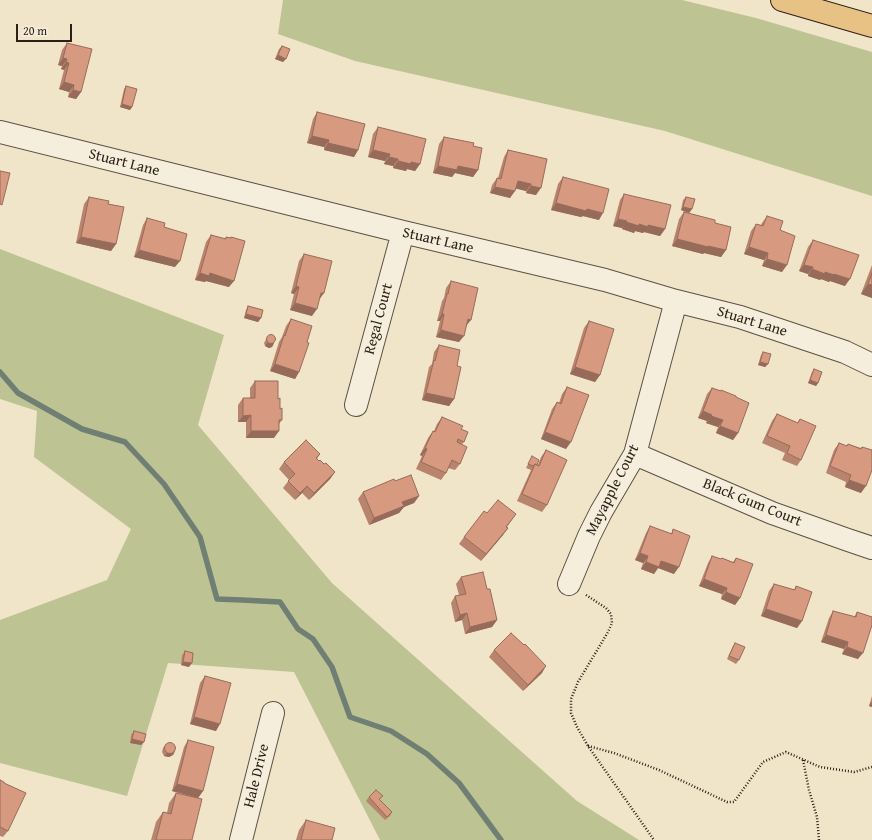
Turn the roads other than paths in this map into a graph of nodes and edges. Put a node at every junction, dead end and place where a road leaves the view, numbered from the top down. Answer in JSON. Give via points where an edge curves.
{"nodes":[{"id":1,"x":782,"y":0,"type":"edge"},
{"id":2,"x":872,"y":26,"type":"edge"},
{"id":3,"x":0,"y":132,"type":"edge"},
{"id":4,"x":403,"y":232,"type":"junction"},
{"id":5,"x":676,"y":301,"type":"junction"},
{"id":6,"x":872,"y":365,"type":"edge"},
{"id":7,"x":356,"y":405,"type":"dead end"},
{"id":8,"x":634,"y":454,"type":"junction"},
{"id":9,"x":872,"y":548,"type":"edge"},
{"id":10,"x":568,"y":584,"type":"road end"},
{"id":11,"x":273,"y":713,"type":"dead end"},
{"id":12,"x":241,"y":840,"type":"edge"}],
"edges":[{"from":1,"to":2,"type":"highway"},
{"from":3,"to":4,"type":"street","name":"Stuart Lane"},
{"from":4,"to":5,"type":"street","name":"Stuart Lane","via":[[605,280]]},
{"from":4,"to":7,"type":"street","name":"Regal Court"},
{"from":5,"to":6,"type":"street","name":"Stuart Lane","via":[[740,317],[845,352]]},
{"from":5,"to":8,"type":"street","name":"Mayapple Court"},
{"from":8,"to":9,"type":"street","name":"Black Gum Court","via":[[772,512]]},
{"from":8,"to":10,"type":"street","name":"Mayapple Court","via":[[601,512]]},
{"from":11,"to":12,"type":"street","name":"Hale Drive"}]}
